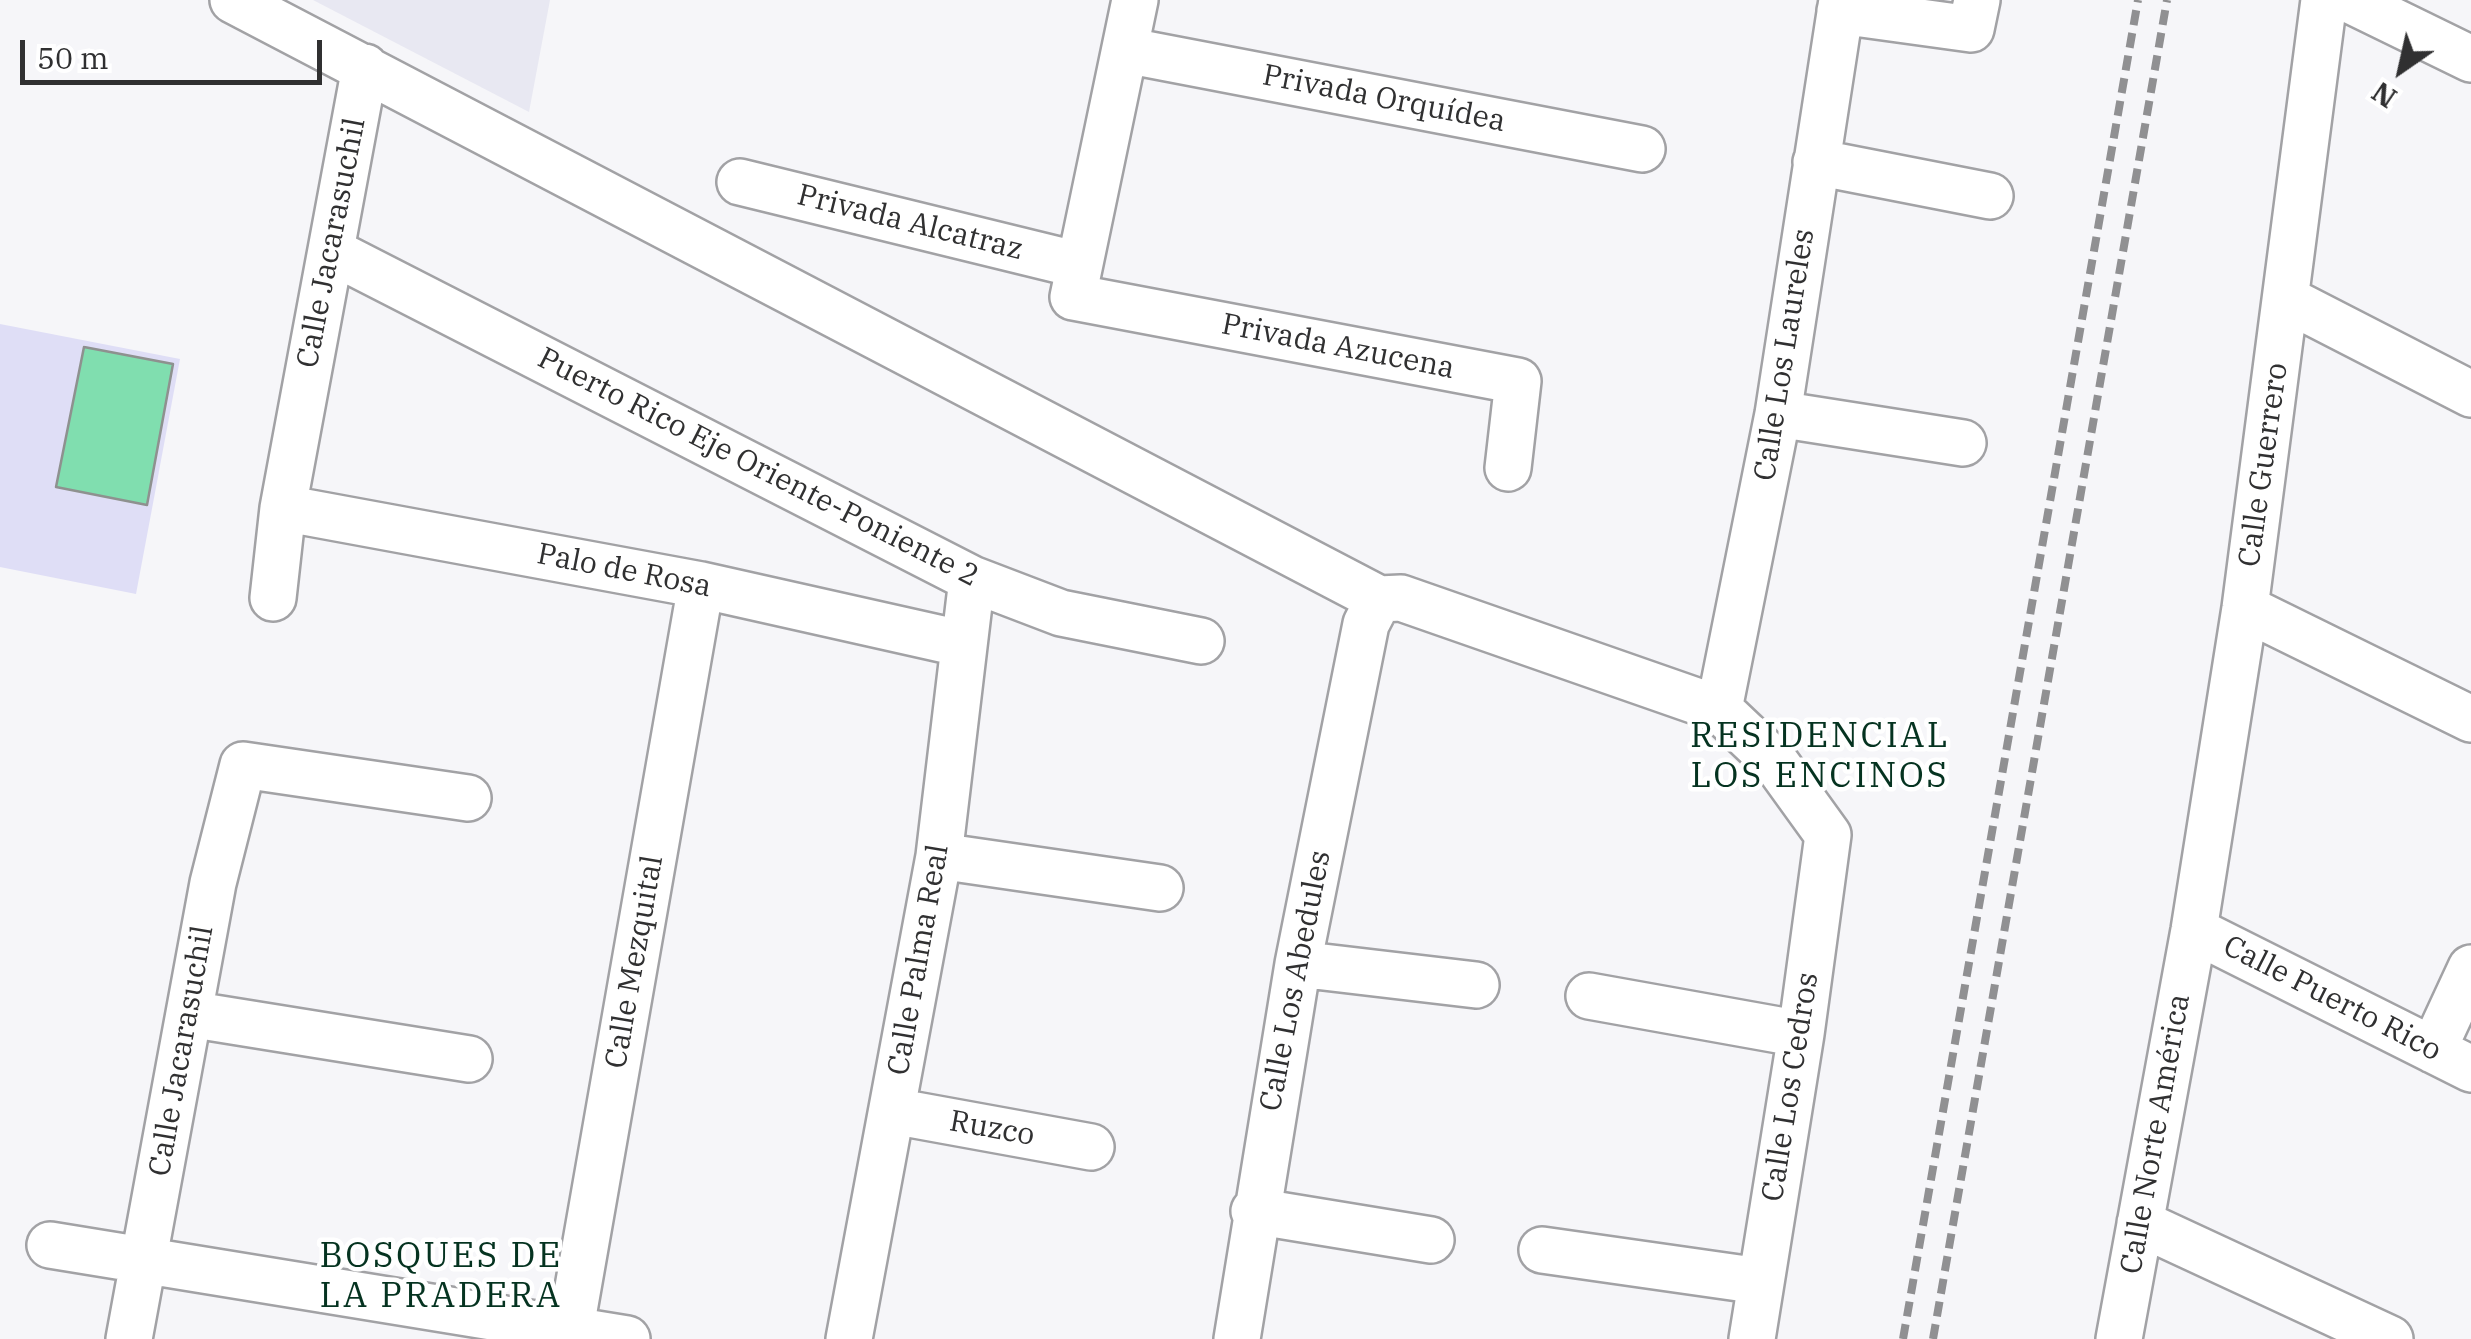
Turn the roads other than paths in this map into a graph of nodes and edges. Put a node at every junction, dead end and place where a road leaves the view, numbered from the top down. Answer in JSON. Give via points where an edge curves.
{"nodes":[{"id":1,"x":233,"y":0,"type":"edge"},
{"id":2,"x":1977,"y":0,"type":"edge"},
{"id":3,"x":2324,"y":0,"type":"edge"},
{"id":4,"x":2350,"y":0,"type":"edge"},
{"id":5,"x":1127,"y":2,"type":"edge"},
{"id":6,"x":1841,"y":5,"type":"edge"},
{"id":7,"x":1125,"y":50,"type":"junction"},
{"id":8,"x":2471,"y":60,"type":"edge"},
{"id":9,"x":366,"y":67,"type":"junction"},
{"id":10,"x":1642,"y":149,"type":"dead end"},
{"id":11,"x":1816,"y":162,"type":"junction"},
{"id":12,"x":740,"y":182,"type":"dead end"},
{"id":13,"x":1990,"y":196,"type":"dead end"},
{"id":14,"x":331,"y":251,"type":"junction"},
{"id":15,"x":1076,"y":281,"type":"junction"},
{"id":16,"x":2286,"y":299,"type":"junction"},
{"id":17,"x":2471,"y":394,"type":"edge"},
{"id":18,"x":1778,"y":414,"type":"junction"},
{"id":19,"x":1963,"y":443,"type":"dead end"},
{"id":20,"x":1508,"y":468,"type":"dead end"},
{"id":21,"x":283,"y":508,"type":"junction"},
{"id":22,"x":972,"y":579,"type":"junction"},
{"id":23,"x":702,"y":585,"type":"junction"},
{"id":24,"x":272,"y":598,"type":"dead end"},
{"id":25,"x":2245,"y":608,"type":"junction"},
{"id":26,"x":1372,"y":612,"type":"junction"},
{"id":27,"x":1201,"y":641,"type":"dead end"},
{"id":28,"x":964,"y":644,"type":"junction"},
{"id":29,"x":1719,"y":709,"type":"junction"},
{"id":30,"x":2471,"y":719,"type":"edge"},
{"id":31,"x":468,"y":798,"type":"dead end"},
{"id":32,"x":939,"y":856,"type":"junction"},
{"id":33,"x":1160,"y":888,"type":"dead end"},
{"id":34,"x":2194,"y":930,"type":"junction"},
{"id":35,"x":1298,"y":964,"type":"junction"},
{"id":36,"x":2471,"y":968,"type":"edge"},
{"id":37,"x":1476,"y":985,"type":"dead end"},
{"id":38,"x":1589,"y":996,"type":"dead end"},
{"id":39,"x":189,"y":1014,"type":"junction"},
{"id":40,"x":1802,"y":1034,"type":"junction"},
{"id":41,"x":469,"y":1059,"type":"dead end"},
{"id":42,"x":2452,"y":1060,"type":"edge"},
{"id":43,"x":892,"y":1111,"type":"junction"},
{"id":44,"x":1091,"y":1147,"type":"dead end"},
{"id":45,"x":1254,"y":1212,"type":"junction"},
{"id":46,"x":2140,"y":1223,"type":"junction"},
{"id":47,"x":1431,"y":1240,"type":"dead end"},
{"id":48,"x":50,"y":1245,"type":"dead end"},
{"id":49,"x":1542,"y":1250,"type":"dead end"},
{"id":50,"x":143,"y":1263,"type":"junction"},
{"id":51,"x":1760,"y":1282,"type":"junction"},
{"id":52,"x":570,"y":1334,"type":"edge"},
{"id":53,"x":129,"y":1339,"type":"edge"},
{"id":54,"x":627,"y":1339,"type":"edge"},
{"id":55,"x":849,"y":1339,"type":"edge"},
{"id":56,"x":1236,"y":1339,"type":"edge"},
{"id":57,"x":1752,"y":1339,"type":"edge"},
{"id":58,"x":2119,"y":1339,"type":"edge"},
{"id":59,"x":2390,"y":1339,"type":"edge"}],
"edges":[{"from":1,"to":9,"type":"street"},
{"from":2,"to":6,"type":"street","via":[[1971,29]]},
{"from":3,"to":16,"type":"street","name":"Calle Guerrero"},
{"from":4,"to":8,"type":"street"},
{"from":5,"to":7,"type":"street"},
{"from":6,"to":11,"type":"street","name":"Calle Los Laureles"},
{"from":7,"to":10,"type":"street","name":"Privada Orquídea"},
{"from":7,"to":15,"type":"street"},
{"from":9,"to":14,"type":"street","name":"Calle Jacarasuchil"},
{"from":9,"to":26,"type":"street"},
{"from":11,"to":13,"type":"street"},
{"from":11,"to":18,"type":"street","name":"Calle Los Laureles"},
{"from":12,"to":15,"type":"street","name":"Privada Alcatraz"},
{"from":14,"to":21,"type":"street","name":"Calle Jacarasuchil"},
{"from":14,"to":22,"type":"street","name":"Puerto Rico Eje Oriente-Poniente 2"},
{"from":15,"to":20,"type":"street","name":"Privada Azucena","via":[[1518,381]]},
{"from":16,"to":17,"type":"street"},
{"from":16,"to":25,"type":"street","name":"Calle Guerrero"},
{"from":18,"to":19,"type":"street"},
{"from":18,"to":29,"type":"street","name":"Calle Los Laureles"},
{"from":21,"to":23,"type":"street","name":"Palo de Rosa"},
{"from":21,"to":24,"type":"street","name":"Calle Jacarasuchil"},
{"from":22,"to":27,"type":"street","name":"Puerto Rico Eje Oriente-Poniente 2","via":[[1061,613]]},
{"from":22,"to":28,"type":"street","name":"Calle Palma Real"},
{"from":23,"to":28,"type":"street","name":"Palo de Rosa"},
{"from":23,"to":52,"type":"street","name":"Calle Mezquital"},
{"from":25,"to":30,"type":"street"},
{"from":25,"to":34,"type":"street","name":"Calle Guerrero"},
{"from":26,"to":29,"type":"street","via":[[1401,598]]},
{"from":26,"to":35,"type":"street","name":"Calle Los Abedules"},
{"from":28,"to":32,"type":"street","name":"Calle Palma Real"},
{"from":29,"to":40,"type":"street","name":"Calle Los Cedros","via":[[1776,764],[1828,834]]},
{"from":31,"to":39,"type":"street","name":"Calle Jacarasuchil","via":[[243,766]]},
{"from":32,"to":33,"type":"street"},
{"from":32,"to":43,"type":"street","name":"Calle Palma Real"},
{"from":34,"to":42,"type":"street","name":"Calle Puerto Rico"},
{"from":34,"to":46,"type":"street","name":"Calle Norte América"},
{"from":35,"to":37,"type":"street"},
{"from":35,"to":45,"type":"street","name":"Calle Los Abedules"},
{"from":36,"to":42,"type":"street"},
{"from":38,"to":40,"type":"street"},
{"from":39,"to":41,"type":"street"},
{"from":39,"to":50,"type":"street","name":"Calle Jacarasuchil"},
{"from":40,"to":51,"type":"street","name":"Calle Los Cedros"},
{"from":43,"to":44,"type":"street","name":"Ruzco"},
{"from":43,"to":55,"type":"street","name":"Calle Palma Real"},
{"from":45,"to":47,"type":"street"},
{"from":45,"to":56,"type":"street","name":"Calle Los Abedules"},
{"from":46,"to":58,"type":"street","name":"Calle Norte América"},
{"from":46,"to":59,"type":"street"},
{"from":48,"to":50,"type":"street"},
{"from":49,"to":51,"type":"street"},
{"from":50,"to":52,"type":"street"},
{"from":50,"to":53,"type":"street","name":"Calle Jacarasuchil"},
{"from":51,"to":57,"type":"street","name":"Calle Los Cedros"},
{"from":52,"to":54,"type":"street"}]}
